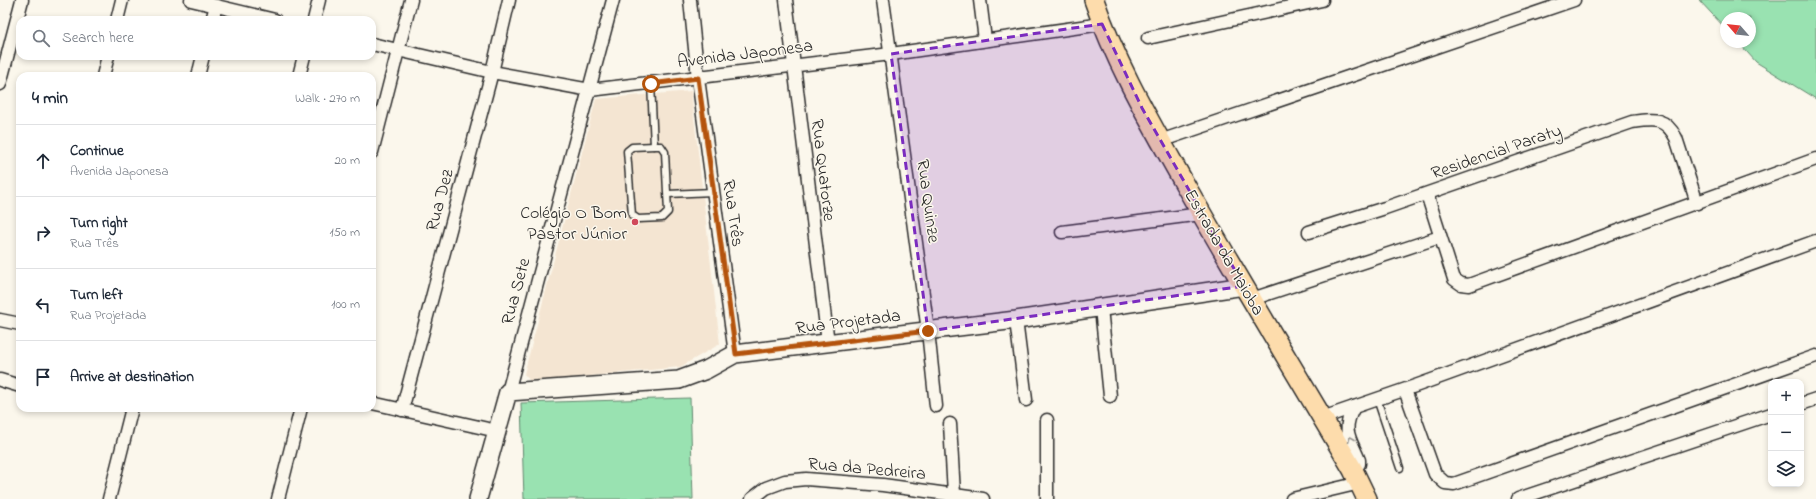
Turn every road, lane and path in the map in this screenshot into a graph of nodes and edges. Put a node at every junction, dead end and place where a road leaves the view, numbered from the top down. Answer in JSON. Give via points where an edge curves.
{"nodes":[{"id":1,"x":22,"y":0,"type":"edge"},
{"id":2,"x":122,"y":0,"type":"edge"},
{"id":3,"x":191,"y":0,"type":"edge"},
{"id":4,"x":319,"y":0,"type":"edge"},
{"id":5,"x":411,"y":0,"type":"edge"},
{"id":6,"x":509,"y":0,"type":"edge"},
{"id":7,"x":613,"y":0,"type":"edge"},
{"id":8,"x":690,"y":0,"type":"edge"},
{"id":9,"x":786,"y":0,"type":"edge"},
{"id":10,"x":883,"y":0,"type":"edge"},
{"id":11,"x":980,"y":0,"type":"edge"},
{"id":12,"x":1094,"y":0,"type":"edge"},
{"id":13,"x":1322,"y":0,"type":"edge"},
{"id":14,"x":1574,"y":0,"type":"edge"},
{"id":15,"x":222,"y":5,"type":"edge"},
{"id":16,"x":18,"y":16,"type":"edge"},
{"id":17,"x":118,"y":16,"type":"edge"},
{"id":18,"x":215,"y":16,"type":"edge"},
{"id":19,"x":261,"y":16,"type":"edge"},
{"id":20,"x":315,"y":16,"type":"edge"},
{"id":21,"x":16,"y":23,"type":"edge"},
{"id":22,"x":1102,"y":24,"type":"junction"},
{"id":23,"x":1148,"y":38,"type":"dead end"},
{"id":24,"x":985,"y":40,"type":"junction"},
{"id":25,"x":376,"y":45,"type":"edge"},
{"id":26,"x":398,"y":50,"type":"junction"},
{"id":27,"x":891,"y":54,"type":"junction"},
{"id":28,"x":107,"y":60,"type":"edge"},
{"id":29,"x":202,"y":60,"type":"edge"},
{"id":30,"x":303,"y":60,"type":"edge"},
{"id":31,"x":793,"y":65,"type":"junction"},
{"id":32,"x":104,"y":72,"type":"edge"},
{"id":33,"x":199,"y":72,"type":"edge"},
{"id":34,"x":299,"y":72,"type":"edge"},
{"id":35,"x":492,"y":72,"type":"junction"},
{"id":36,"x":698,"y":78,"type":"junction"},
{"id":37,"x":0,"y":84,"type":"edge"},
{"id":38,"x":651,"y":84,"type":"junction"},
{"id":39,"x":590,"y":90,"type":"junction"},
{"id":40,"x":376,"y":136,"type":"edge"},
{"id":41,"x":1160,"y":141,"type":"junction"},
{"id":42,"x":654,"y":146,"type":"junction"},
{"id":43,"x":1816,"y":159,"type":"edge"},
{"id":44,"x":713,"y":192,"type":"junction"},
{"id":45,"x":668,"y":194,"type":"junction"},
{"id":46,"x":1427,"y":194,"type":"junction"},
{"id":47,"x":1697,"y":203,"type":"junction"},
{"id":48,"x":1201,"y":214,"type":"junction"},
{"id":49,"x":1062,"y":232,"type":"dead end"},
{"id":50,"x":1309,"y":232,"type":"dead end"},
{"id":51,"x":1440,"y":238,"type":"junction"},
{"id":52,"x":1816,"y":241,"type":"edge"},
{"id":53,"x":1248,"y":293,"type":"junction"},
{"id":54,"x":1101,"y":308,"type":"junction"},
{"id":55,"x":0,"y":320,"type":"edge"},
{"id":56,"x":1016,"y":320,"type":"junction"},
{"id":57,"x":16,"y":323,"type":"edge"},
{"id":58,"x":928,"y":331,"type":"junction"},
{"id":59,"x":828,"y":344,"type":"junction"},
{"id":60,"x":736,"y":354,"type":"junction"},
{"id":61,"x":1816,"y":356,"type":"edge"},
{"id":62,"x":0,"y":380,"type":"edge"},
{"id":63,"x":16,"y":385,"type":"edge"},
{"id":64,"x":1405,"y":390,"type":"junction"},
{"id":65,"x":508,"y":392,"type":"junction"},
{"id":66,"x":1110,"y":396,"type":"dead end"},
{"id":67,"x":1377,"y":399,"type":"junction"},
{"id":68,"x":1816,"y":399,"type":"edge"},
{"id":69,"x":1026,"y":400,"type":"dead end"},
{"id":70,"x":1804,"y":403,"type":"edge"},
{"id":71,"x":376,"y":404,"type":"edge"},
{"id":72,"x":936,"y":406,"type":"dead end"},
{"id":73,"x":1354,"y":407,"type":"junction"},
{"id":74,"x":402,"y":410,"type":"junction"},
{"id":75,"x":131,"y":412,"type":"edge"},
{"id":76,"x":300,"y":412,"type":"edge"},
{"id":77,"x":1768,"y":415,"type":"edge"},
{"id":78,"x":1322,"y":418,"type":"junction"},
{"id":79,"x":1047,"y":420,"type":"dead end"},
{"id":80,"x":950,"y":424,"type":"dead end"},
{"id":81,"x":497,"y":431,"type":"junction"},
{"id":82,"x":1400,"y":468,"type":"dead end"},
{"id":83,"x":1360,"y":484,"type":"edge"},
{"id":84,"x":954,"y":494,"type":"junction"},
{"id":85,"x":109,"y":499,"type":"edge"},
{"id":86,"x":278,"y":499,"type":"edge"},
{"id":87,"x":478,"y":499,"type":"edge"},
{"id":88,"x":752,"y":499,"type":"edge"},
{"id":89,"x":983,"y":499,"type":"edge"},
{"id":90,"x":1046,"y":499,"type":"edge"},
{"id":91,"x":1292,"y":499,"type":"edge"},
{"id":92,"x":1518,"y":499,"type":"edge"}],
"edges":[{"from":1,"to":16,"type":"street"},
{"from":2,"to":17,"type":"street"},
{"from":3,"to":15,"type":"street"},
{"from":4,"to":20,"type":"street"},
{"from":5,"to":26,"type":"street"},
{"from":6,"to":35,"type":"street","name":"Rua Dez"},
{"from":7,"to":39,"type":"street","name":"Rua Sete"},
{"from":8,"to":36,"type":"street","name":"Rua Três"},
{"from":9,"to":31,"type":"street","name":"Rua Quatorze"},
{"from":10,"to":27,"type":"street","name":"Rua Quinze"},
{"from":11,"to":24,"type":"street"},
{"from":12,"to":22,"type":"main road","name":"Estrada da Maioba"},
{"from":13,"to":23,"type":"street"},
{"from":14,"to":41,"type":"street"},
{"from":15,"to":18,"type":"street"},
{"from":15,"to":19,"type":"street"},
{"from":21,"to":37,"type":"street"},
{"from":22,"to":24,"type":"street","name":"Avenida Japonesa"},
{"from":22,"to":41,"type":"main road","name":"Estrada da Maioba"},
{"from":24,"to":27,"type":"street","name":"Avenida Japonesa"},
{"from":25,"to":26,"type":"street","name":"Avenida Japonesa"},
{"from":26,"to":35,"type":"street","name":"Avenida Japonesa"},
{"from":26,"to":40,"type":"street"},
{"from":27,"to":31,"type":"street","name":"Avenida Japonesa"},
{"from":27,"to":58,"type":"street","name":"Rua Quinze"},
{"from":28,"to":32,"type":"street"},
{"from":29,"to":33,"type":"street"},
{"from":30,"to":34,"type":"street"},
{"from":31,"to":36,"type":"street","name":"Avenida Japonesa"},
{"from":31,"to":59,"type":"street","name":"Rua Quatorze"},
{"from":35,"to":39,"type":"street","name":"Avenida Japonesa"},
{"from":35,"to":74,"type":"street","name":"Rua Dez"},
{"from":36,"to":38,"type":"street","name":"Avenida Japonesa"},
{"from":36,"to":44,"type":"street","name":"Rua Três"},
{"from":38,"to":39,"type":"street","name":"Avenida Japonesa"},
{"from":38,"to":42,"type":"lane"},
{"from":39,"to":65,"type":"street","name":"Rua Sete"},
{"from":41,"to":48,"type":"main road","name":"Estrada da Maioba"},
{"from":42,"to":45,"type":"lane","via":[[661,146],[665,152]]},
{"from":42,"to":45,"type":"lane","via":[[632,147],[628,151],[632,215],[638,219],[666,216]]},
{"from":43,"to":47,"type":"street","name":"Residencial Paraty"},
{"from":44,"to":45,"type":"lane"},
{"from":44,"to":60,"type":"street","name":"Rua Três"},
{"from":46,"to":47,"type":"street","name":"Residencial Paraty","via":[[1632,122],[1650,119],[1660,121],[1671,128]]},
{"from":46,"to":50,"type":"street"},
{"from":46,"to":51,"type":"street","name":"Residencial Paraty"},
{"from":47,"to":51,"type":"street","name":"Residencial Paraty","via":[[1469,286],[1454,279]]},
{"from":48,"to":49,"type":"street"},
{"from":48,"to":53,"type":"main road","name":"Estrada da Maioba"},
{"from":51,"to":53,"type":"street"},
{"from":52,"to":64,"type":"street"},
{"from":53,"to":54,"type":"street","name":"Rua Projetada"},
{"from":53,"to":78,"type":"main road","name":"Estrada da Maioba"},
{"from":54,"to":56,"type":"street","name":"Rua Projetada"},
{"from":54,"to":66,"type":"street"},
{"from":55,"to":57,"type":"street"},
{"from":56,"to":58,"type":"street","name":"Rua Projetada"},
{"from":56,"to":69,"type":"street"},
{"from":58,"to":59,"type":"street","name":"Rua Projetada"},
{"from":58,"to":72,"type":"street","name":"Rua Quinze"},
{"from":59,"to":60,"type":"street","name":"Rua Projetada"},
{"from":60,"to":65,"type":"street","name":"Rua Projetada","via":[[706,370],[679,380]]},
{"from":61,"to":64,"type":"street","via":[[1454,484],[1445,483],[1435,474]]},
{"from":62,"to":63,"type":"street"},
{"from":64,"to":67,"type":"street"},
{"from":65,"to":81,"type":"street","name":"Rua Sete"},
{"from":67,"to":73,"type":"street"},
{"from":67,"to":82,"type":"lane"},
{"from":68,"to":70,"type":"street"},
{"from":71,"to":74,"type":"street"},
{"from":73,"to":78,"type":"street"},
{"from":83,"to":73,"type":"street","one_way":true,"via":[[1360,460],[1346,426]]},
{"from":74,"to":81,"type":"street"},
{"from":75,"to":85,"type":"street"},
{"from":76,"to":86,"type":"street"},
{"from":77,"to":92,"type":"street"},
{"from":78,"to":83,"type":"main road","name":"Estrada da Maioba"},
{"from":79,"to":90,"type":"street"},
{"from":80,"to":84,"type":"street"},
{"from":81,"to":87,"type":"street","name":"Rua Sete"},
{"from":83,"to":91,"type":"street"},
{"from":84,"to":88,"type":"street","name":"Rua da Pedreira","via":[[806,479],[785,481],[766,488]]},
{"from":84,"to":89,"type":"street","name":"Rua da Pedreira"}]}
